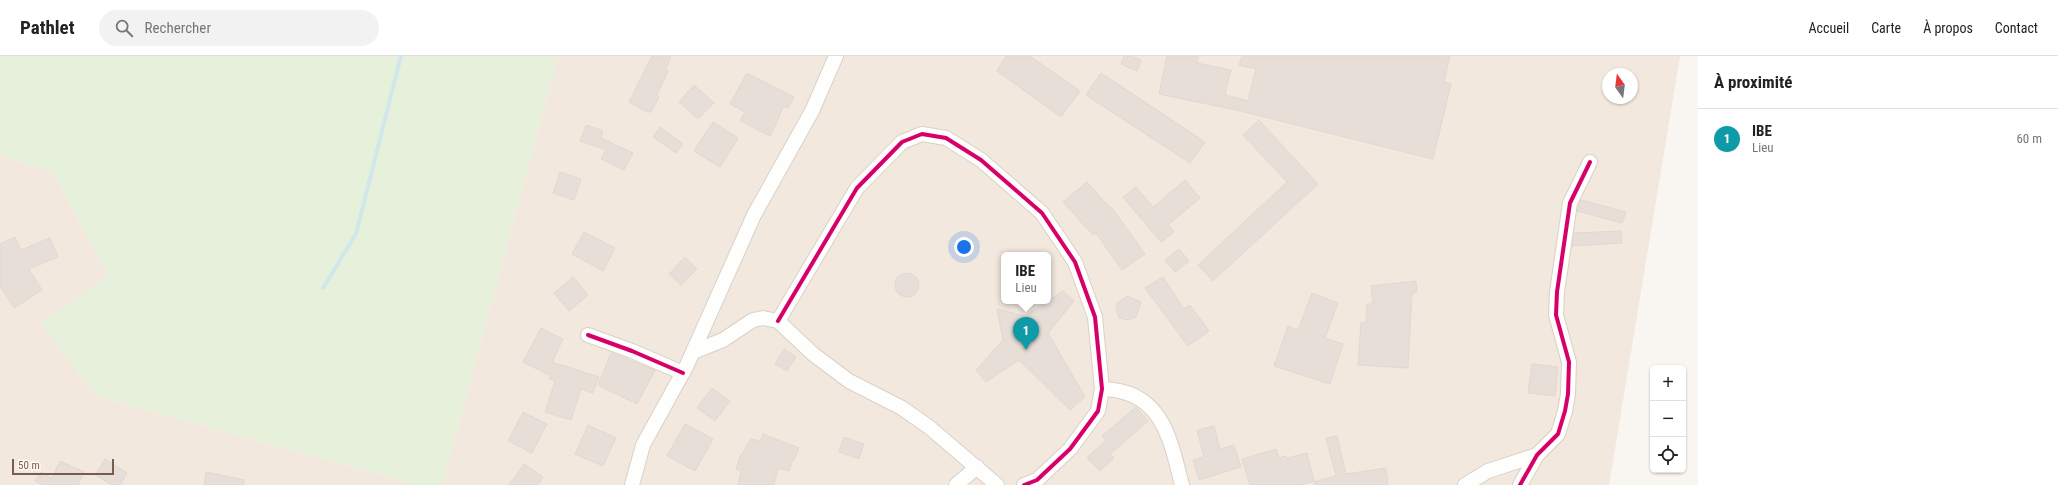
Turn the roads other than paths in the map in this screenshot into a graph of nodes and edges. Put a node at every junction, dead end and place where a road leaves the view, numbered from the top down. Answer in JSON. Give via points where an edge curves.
{"nodes":[{"id":1,"x":836,"y":56,"type":"edge"},
{"id":2,"x":1590,"y":162,"type":"dead end"},
{"id":3,"x":778,"y":321,"type":"junction"},
{"id":4,"x":588,"y":335,"type":"dead end"},
{"id":5,"x":693,"y":352,"type":"junction"},
{"id":6,"x":683,"y":373,"type":"junction"},
{"id":7,"x":1102,"y":389,"type":"junction"},
{"id":8,"x":1537,"y":455,"type":"junction"},
{"id":9,"x":977,"y":468,"type":"junction"},
{"id":10,"x":632,"y":485,"type":"edge"},
{"id":11,"x":956,"y":485,"type":"edge"},
{"id":12,"x":997,"y":485,"type":"edge"},
{"id":13,"x":1024,"y":485,"type":"edge"},
{"id":14,"x":1182,"y":485,"type":"edge"},
{"id":15,"x":1465,"y":485,"type":"edge"},
{"id":16,"x":1520,"y":485,"type":"edge"}],
"edges":[{"from":1,"to":5,"type":"street","via":[[812,111],[754,215]]},
{"from":2,"to":8,"type":"street","via":[[1570,204],[1557,292],[1556,315],[1569,362],[1568,394],[1558,434]]},
{"from":3,"to":5,"type":"street","via":[[763,318],[753,320],[723,340]]},
{"from":3,"to":7,"type":"street","via":[[857,188],[902,142],[922,134],[946,138],[981,160],[1042,213],[1076,262],[1095,318]]},
{"from":3,"to":9,"type":"street","via":[[813,354],[849,381],[902,408],[929,427]]},
{"from":4,"to":6,"type":"street"},
{"from":5,"to":6,"type":"street"},
{"from":6,"to":10,"type":"street","via":[[643,445]]},
{"from":7,"to":13,"type":"street","via":[[1098,411],[1070,448],[1037,480]]},
{"from":7,"to":14,"type":"street","via":[[1117,390],[1138,399],[1156,412],[1171,440]]},
{"from":8,"to":15,"type":"street","via":[[1488,471]]},
{"from":8,"to":16,"type":"street"},
{"from":9,"to":11,"type":"street"},
{"from":9,"to":12,"type":"street"}]}
